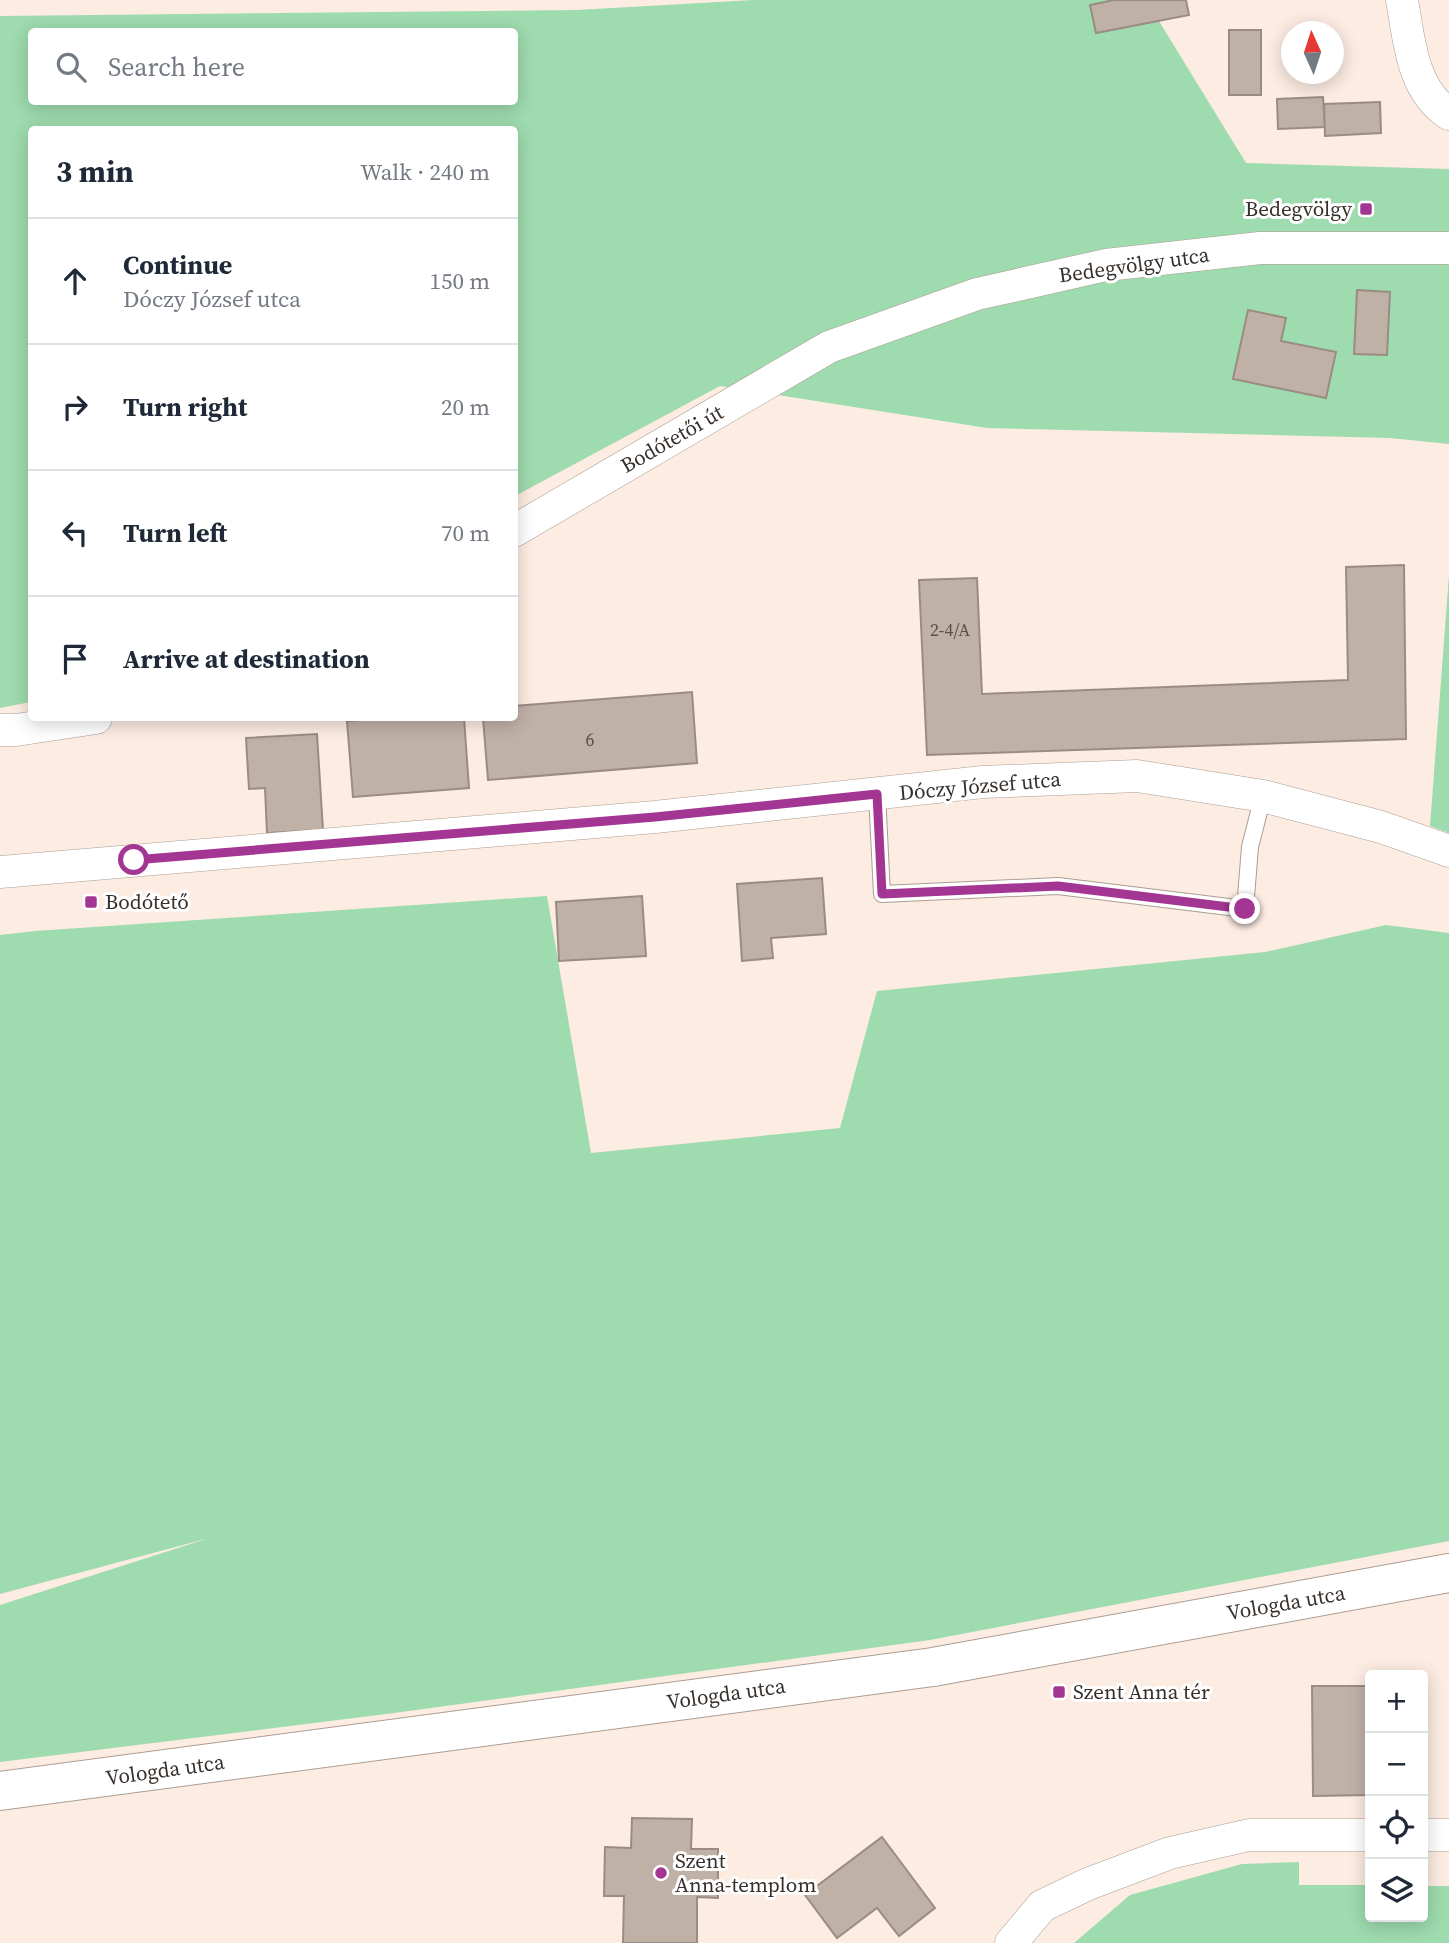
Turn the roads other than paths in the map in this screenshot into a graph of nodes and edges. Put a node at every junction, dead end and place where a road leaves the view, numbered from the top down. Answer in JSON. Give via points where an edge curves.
{"nodes":[{"id":1,"x":1402,"y":0,"type":"edge"},
{"id":2,"x":1449,"y":114,"type":"edge"},
{"id":3,"x":1449,"y":248,"type":"edge"},
{"id":4,"x":829,"y":347,"type":"joint"},
{"id":5,"x":518,"y":529,"type":"edge"},
{"id":6,"x":76,"y":721,"type":"edge"},
{"id":7,"x":0,"y":730,"type":"edge"},
{"id":8,"x":877,"y":794,"type":"junction"},
{"id":9,"x":1263,"y":796,"type":"junction"},
{"id":10,"x":1449,"y":851,"type":"edge"},
{"id":11,"x":0,"y":872,"type":"edge"},
{"id":12,"x":1449,"y":1573,"type":"edge"},
{"id":13,"x":0,"y":1791,"type":"edge"},
{"id":14,"x":1365,"y":1835,"type":"edge"},
{"id":15,"x":1428,"y":1835,"type":"edge"},
{"id":16,"x":1449,"y":1835,"type":"edge"},
{"id":17,"x":1012,"y":1943,"type":"edge"}],
"edges":[{"from":1,"to":2,"type":"street","via":[[1413,67],[1438,107]]},
{"from":3,"to":4,"type":"street","name":"Bedegvölgy utca","via":[[1260,248],[1106,265],[977,294]]},
{"from":4,"to":5,"type":"street","name":"Bodótetői út"},
{"from":6,"to":7,"type":"street"},
{"from":8,"to":9,"type":"street","name":"Dóczy József utca","via":[[983,782],[1137,776]]},
{"from":8,"to":9,"type":"lane","via":[[882,894],[1058,886],[1245,909],[1251,847]]},
{"from":8,"to":11,"type":"street","name":"Dóczy József utca"},
{"from":9,"to":10,"type":"street","name":"Dóczy József utca","via":[[1381,827]]},
{"from":12,"to":13,"type":"street","name":"Vologda utca","via":[[933,1667]]},
{"from":14,"to":17,"type":"street","via":[[1249,1835],[1170,1853],[1042,1906]]},
{"from":15,"to":16,"type":"street"}]}
